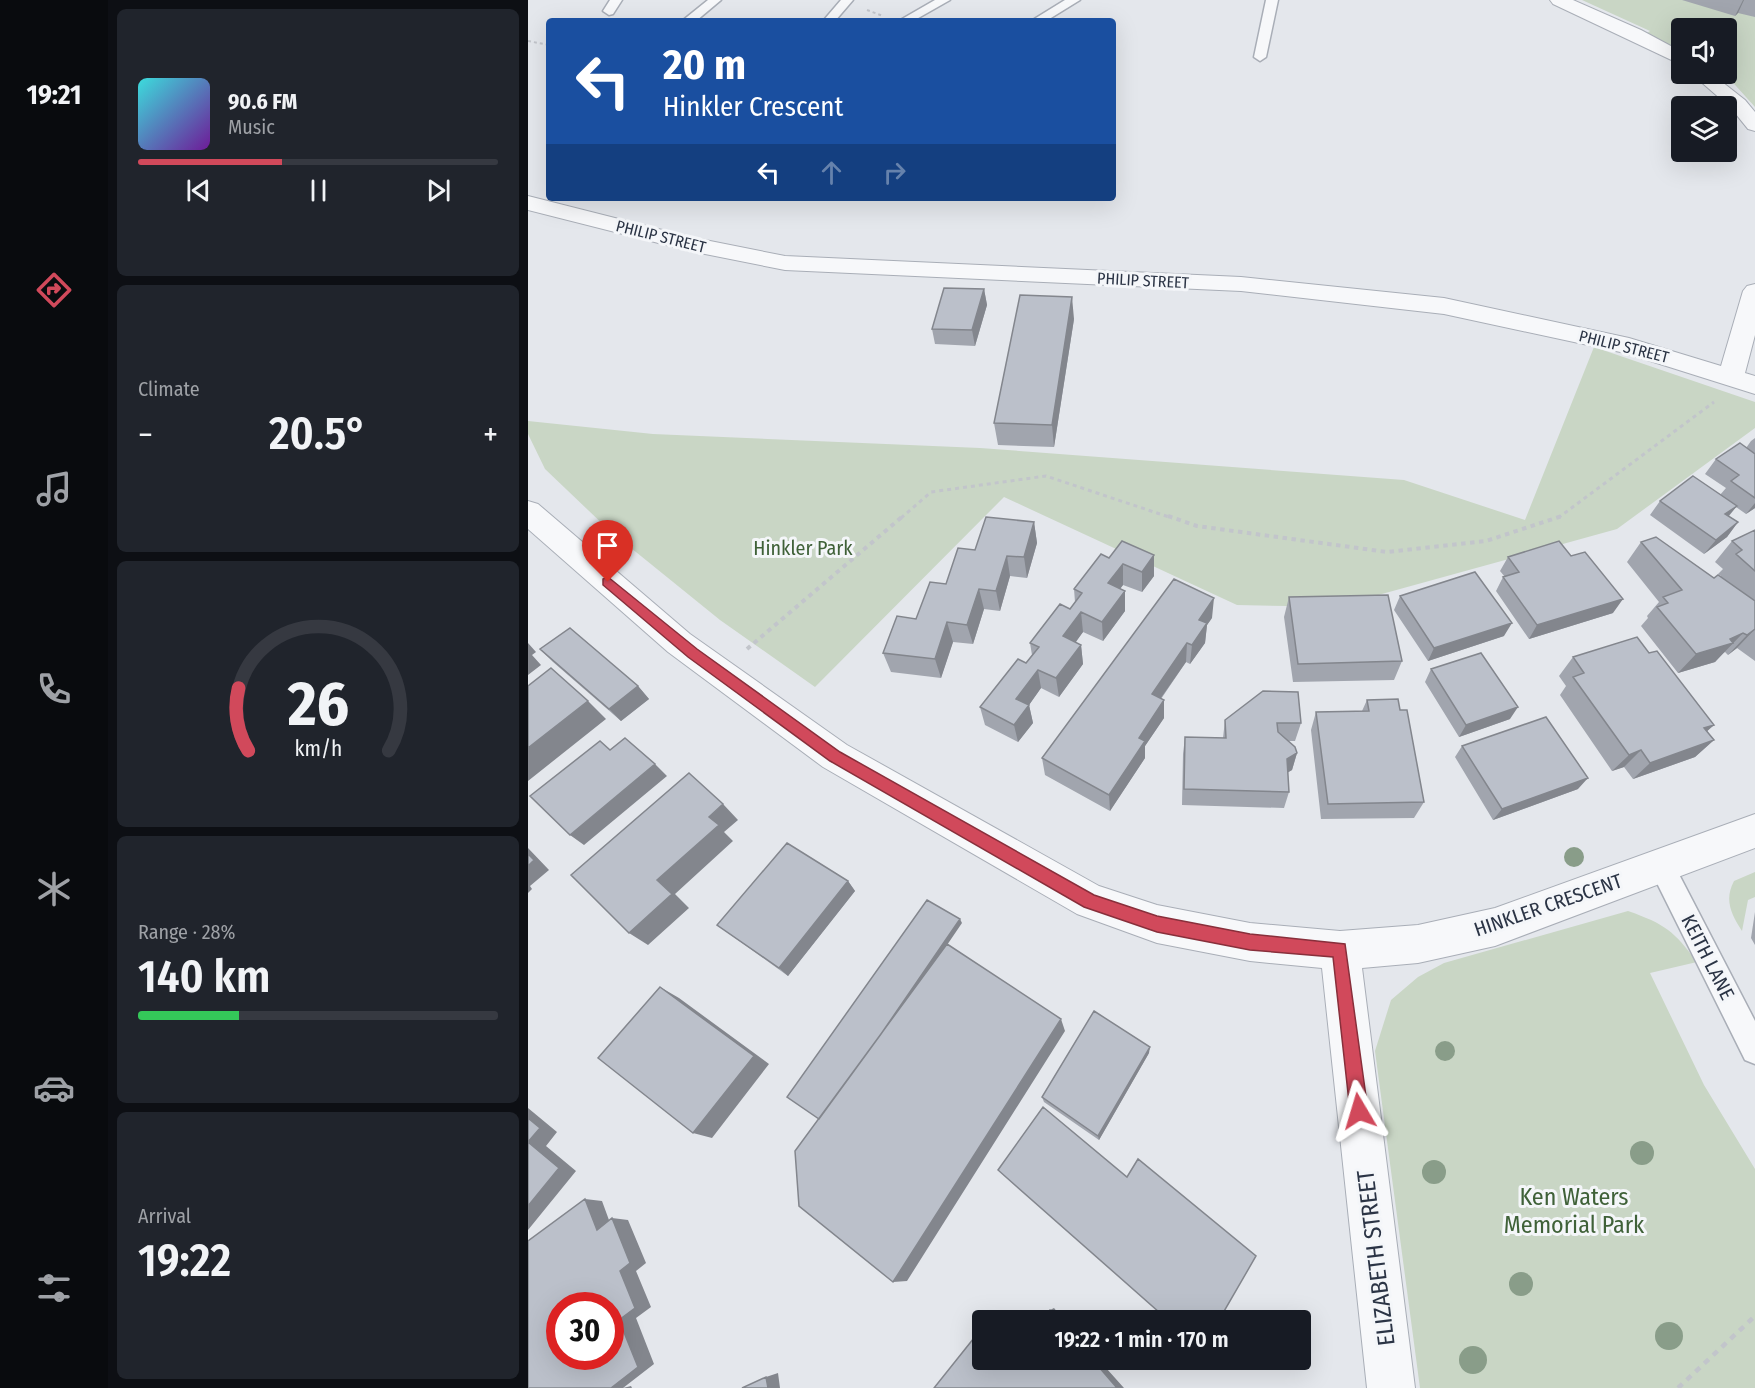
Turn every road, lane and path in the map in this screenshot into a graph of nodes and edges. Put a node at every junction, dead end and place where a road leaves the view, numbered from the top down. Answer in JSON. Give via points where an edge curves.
{"nodes":[{"id":1,"x":616,"y":0,"type":"edge"},
{"id":2,"x":715,"y":0,"type":"edge"},
{"id":3,"x":847,"y":0,"type":"edge"},
{"id":4,"x":944,"y":0,"type":"edge"},
{"id":5,"x":1074,"y":0,"type":"edge"},
{"id":6,"x":1272,"y":0,"type":"edge"},
{"id":7,"x":1559,"y":0,"type":"edge"},
{"id":8,"x":609,"y":11,"type":"dead end"},
{"id":9,"x":692,"y":18,"type":"edge"},
{"id":10,"x":832,"y":18,"type":"edge"},
{"id":11,"x":910,"y":18,"type":"edge"},
{"id":12,"x":1042,"y":18,"type":"edge"},
{"id":13,"x":528,"y":41,"type":"edge"},
{"id":14,"x":546,"y":44,"type":"edge"},
{"id":15,"x":1671,"y":54,"type":"edge"},
{"id":16,"x":1260,"y":57,"type":"dead end"},
{"id":17,"x":1713,"y":84,"type":"edge"},
{"id":18,"x":1755,"y":125,"type":"edge"},
{"id":19,"x":528,"y":203,"type":"edge"},
{"id":20,"x":1755,"y":291,"type":"edge"},
{"id":21,"x":1731,"y":376,"type":"junction"},
{"id":22,"x":1755,"y":385,"type":"edge"},
{"id":23,"x":528,"y":512,"type":"edge"},
{"id":24,"x":719,"y":673,"type":"junction"},
{"id":25,"x":1755,"y":831,"type":"edge"},
{"id":26,"x":1661,"y":865,"type":"junction"},
{"id":27,"x":1340,"y":950,"type":"junction"},
{"id":28,"x":1755,"y":1050,"type":"edge"},
{"id":29,"x":1755,"y":1316,"type":"edge"},
{"id":30,"x":1391,"y":1388,"type":"edge"},
{"id":31,"x":1678,"y":1388,"type":"edge"}],
"edges":[{"from":1,"to":8,"type":"lane"},
{"from":2,"to":9,"type":"lane"},
{"from":3,"to":10,"type":"lane"},
{"from":4,"to":11,"type":"lane"},
{"from":5,"to":12,"type":"lane"},
{"from":6,"to":16,"type":"lane"},
{"from":7,"to":15,"type":"street"},
{"from":13,"to":14,"type":"path"},
{"from":17,"to":18,"type":"street","via":[[1738,104]]},
{"from":19,"to":21,"type":"street","name":"PHILIP STREET","via":[[784,263],[1241,284],[1444,306],[1629,346]]},
{"from":20,"to":21,"type":"street"},
{"from":21,"to":22,"type":"street","name":"PHILIP STREET"},
{"from":21,"to":24,"type":"path","via":[[1713,404],[1563,516],[1486,541],[1387,552],[1197,526],[1046,476],[931,492]]},
{"from":23,"to":24,"type":"street","name":"HINKLER CRESCENT"},
{"from":24,"to":27,"type":"street","name":"HINKLER CRESCENT","via":[[835,756],[1090,901],[1157,924],[1250,942]]},
{"from":25,"to":26,"type":"street","name":"HINKLER CRESCENT"},
{"from":26,"to":27,"type":"street","name":"HINKLER CRESCENT","via":[[1495,927],[1418,944]]},
{"from":26,"to":28,"type":"lane","name":"KEITH LANE"},
{"from":27,"to":30,"type":"street","name":"ELIZABETH STREET"},
{"from":29,"to":31,"type":"path"}]}
